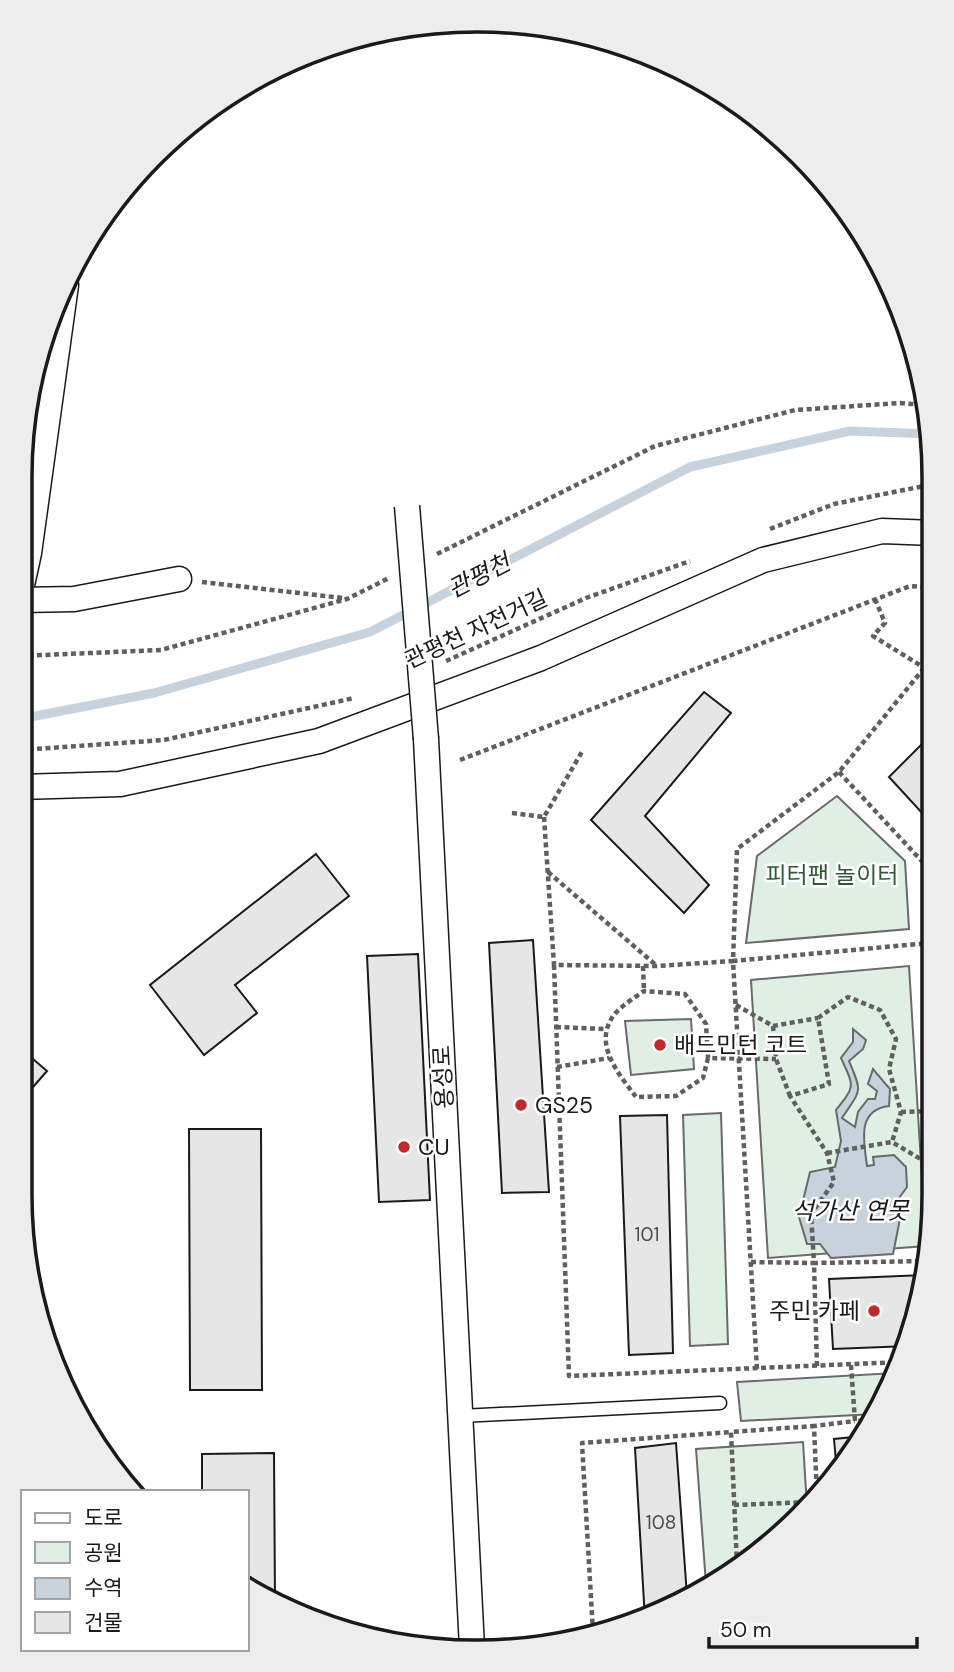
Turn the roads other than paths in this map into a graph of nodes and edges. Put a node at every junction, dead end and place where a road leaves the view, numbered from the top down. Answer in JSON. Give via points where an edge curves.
{"nodes":[{"id":1,"x":62,"y":316,"type":"edge"},
{"id":2,"x":407,"y":506,"type":"dead end"},
{"id":3,"x":32,"y":531,"type":"edge"},
{"id":4,"x":922,"y":533,"type":"edge"},
{"id":5,"x":179,"y":579,"type":"road end"},
{"id":6,"x":32,"y":600,"type":"edge"},
{"id":7,"x":32,"y":788,"type":"edge"},
{"id":8,"x":720,"y":1403,"type":"dead end"},
{"id":9,"x":461,"y":1416,"type":"junction"},
{"id":10,"x":472,"y":1640,"type":"edge"}],
"edges":[{"from":1,"to":3,"type":"street"},
{"from":2,"to":9,"type":"street","name":"용성로","bridge":true,"via":[[426,739]]},
{"from":4,"to":7,"type":"street","via":[[882,531],[763,561],[541,658],[319,741],[120,784]]},
{"from":5,"to":6,"type":"street","via":[[75,599]]},
{"from":8,"to":9,"type":"lane"},
{"from":9,"to":10,"type":"street","name":"용성로"}]}
